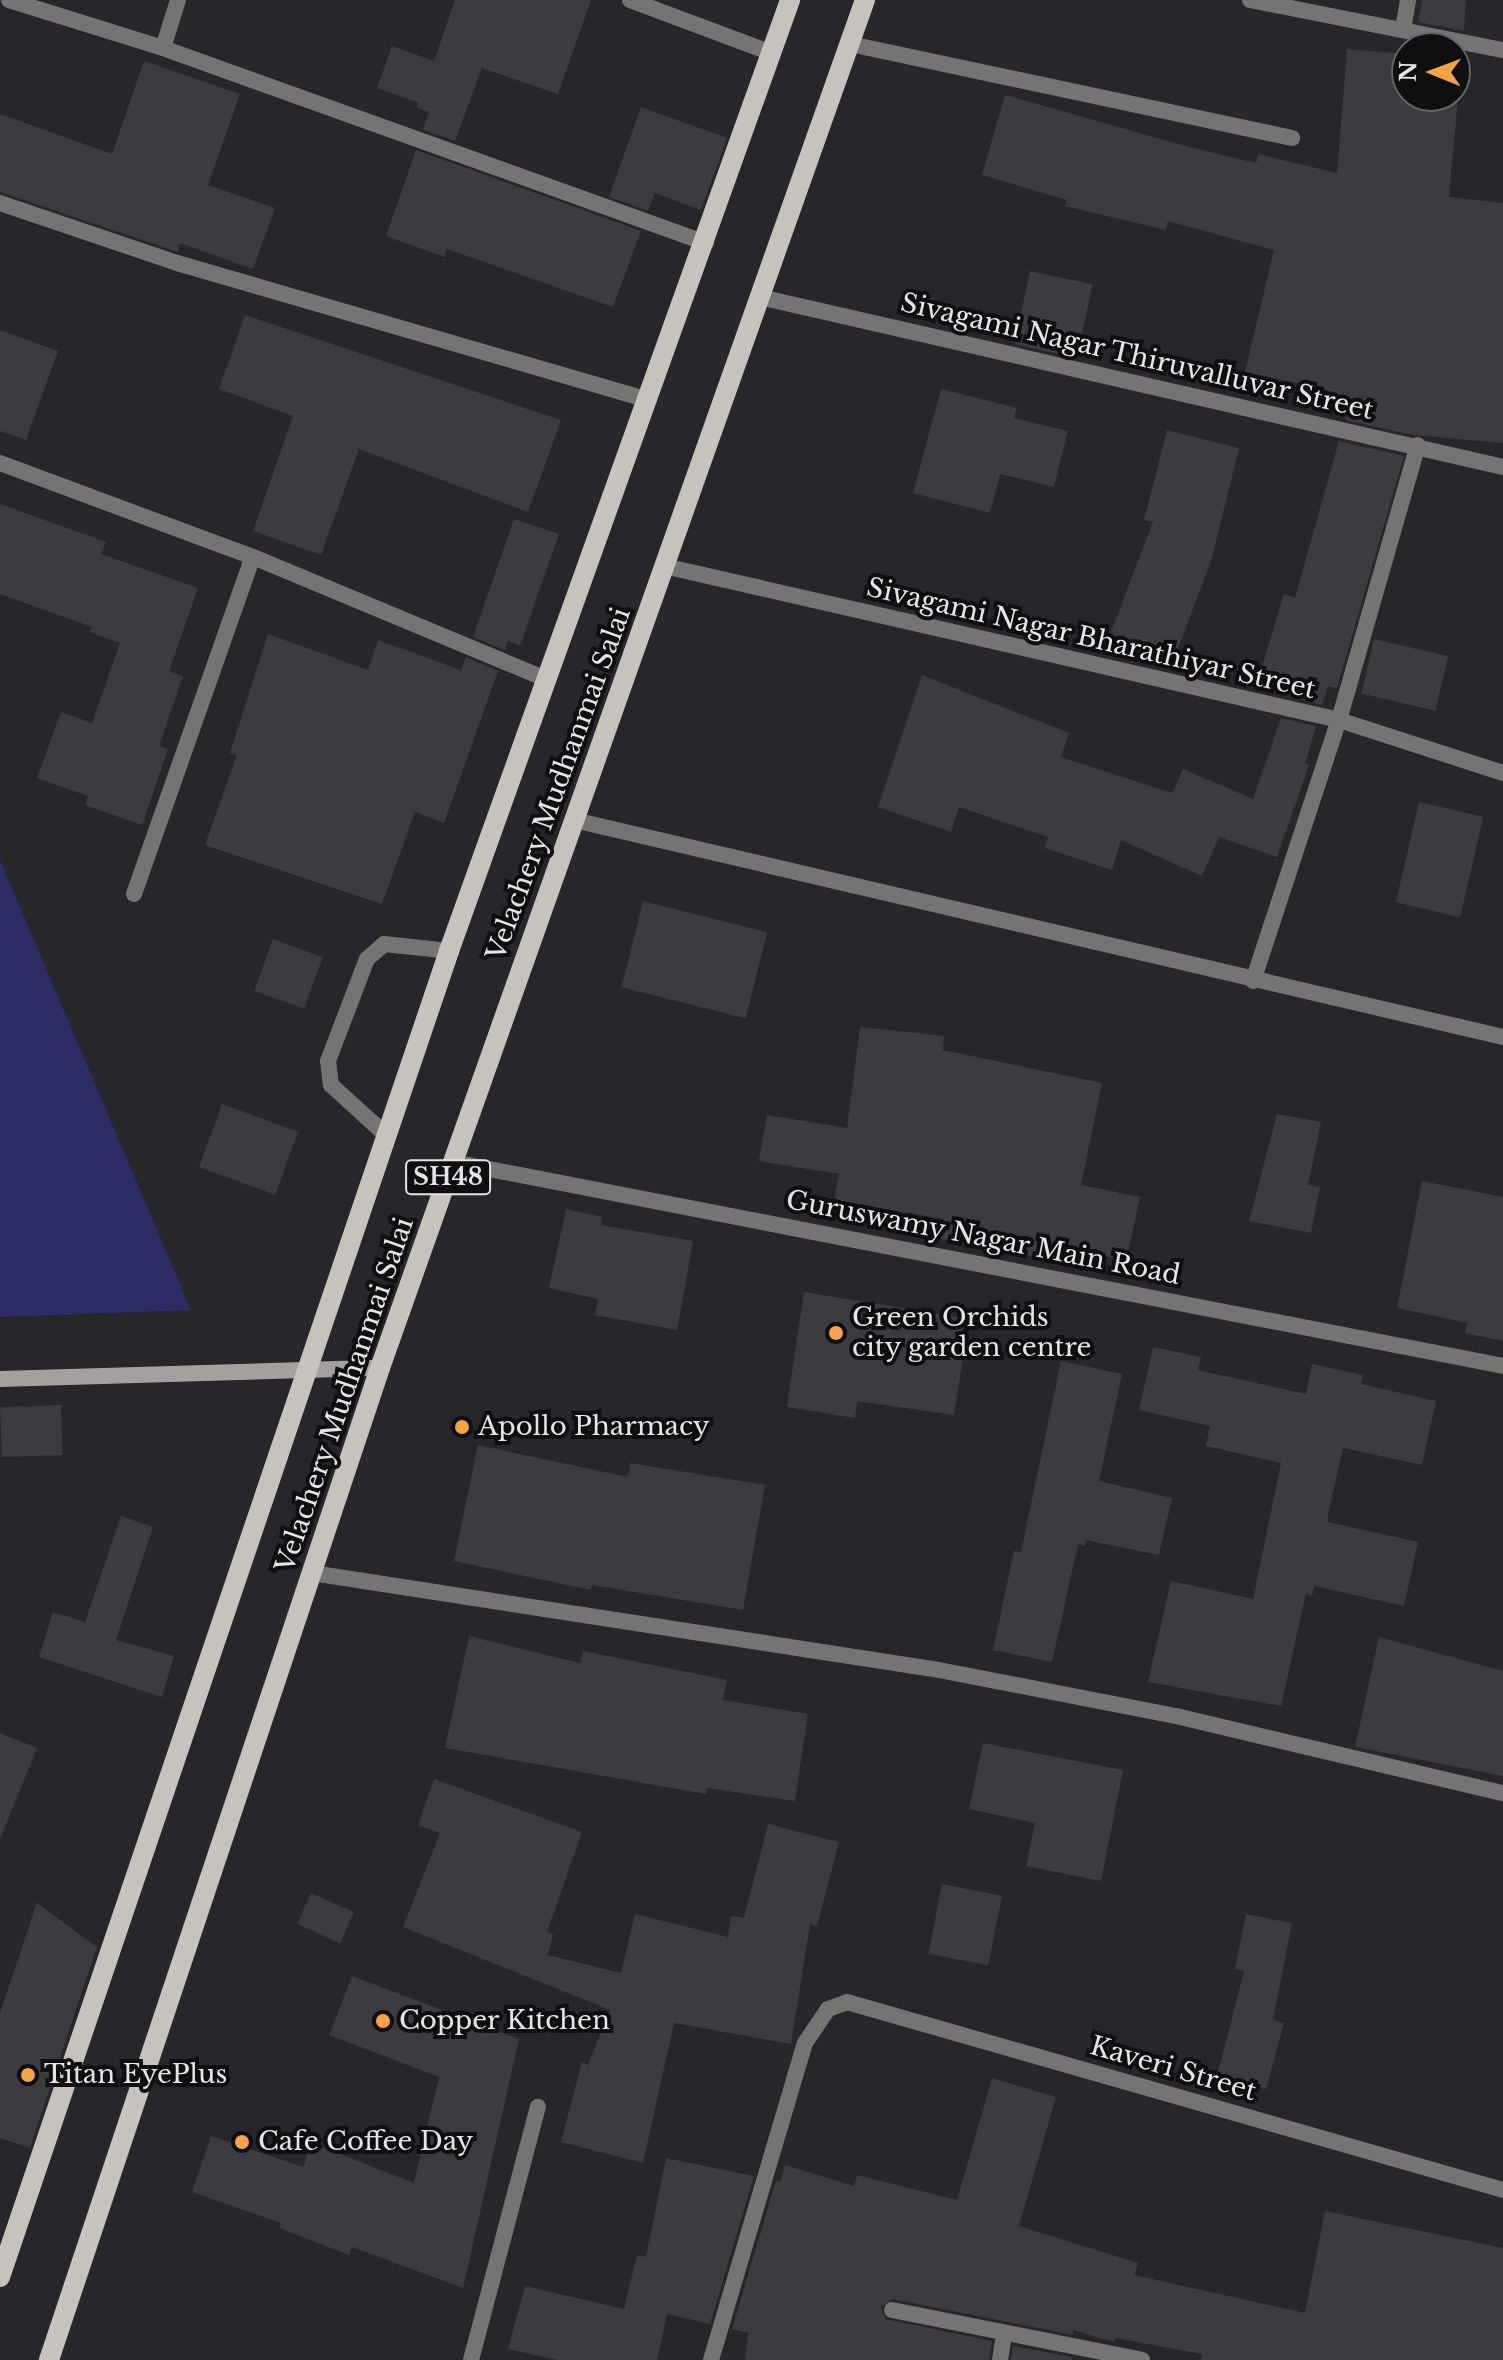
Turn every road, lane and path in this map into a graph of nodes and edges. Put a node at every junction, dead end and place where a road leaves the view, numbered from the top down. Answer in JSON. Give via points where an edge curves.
{"nodes":[{"id":1,"x":9,"y":0,"type":"edge"},
{"id":2,"x":178,"y":0,"type":"edge"},
{"id":3,"x":630,"y":0,"type":"edge"},
{"id":4,"x":790,"y":0,"type":"edge"},
{"id":5,"x":865,"y":0,"type":"edge"},
{"id":6,"x":1250,"y":0,"type":"edge"},
{"id":7,"x":1408,"y":0,"type":"edge"},
{"id":8,"x":1403,"y":29,"type":"junction"},
{"id":9,"x":850,"y":44,"type":"junction"},
{"id":10,"x":163,"y":48,"type":"junction"},
{"id":11,"x":1503,"y":50,"type":"edge"},
{"id":12,"x":772,"y":53,"type":"junction"},
{"id":13,"x":1292,"y":138,"type":"dead end"},
{"id":14,"x":0,"y":203,"type":"edge"},
{"id":15,"x":706,"y":243,"type":"junction"},
{"id":16,"x":760,"y":297,"type":"junction"},
{"id":17,"x":648,"y":400,"type":"junction"},
{"id":18,"x":1418,"y":445,"type":"junction"},
{"id":19,"x":0,"y":463,"type":"edge"},
{"id":20,"x":1503,"y":467,"type":"edge"},
{"id":21,"x":253,"y":557,"type":"junction"},
{"id":22,"x":664,"y":566,"type":"junction"},
{"id":23,"x":544,"y":678,"type":"junction"},
{"id":24,"x":1339,"y":720,"type":"junction"},
{"id":25,"x":1503,"y":773,"type":"edge"},
{"id":26,"x":574,"y":820,"type":"junction"},
{"id":27,"x":134,"y":894,"type":"dead end"},
{"id":28,"x":449,"y":951,"type":"junction"},
{"id":29,"x":1253,"y":981,"type":"junction"},
{"id":30,"x":1503,"y":1037,"type":"edge"},
{"id":31,"x":386,"y":1135,"type":"junction"},
{"id":32,"x":453,"y":1162,"type":"junction"},
{"id":33,"x":1503,"y":1366,"type":"edge"},
{"id":34,"x":306,"y":1368,"type":"junction"},
{"id":35,"x":380,"y":1368,"type":"junction"},
{"id":36,"x":0,"y":1379,"type":"edge"},
{"id":37,"x":312,"y":1573,"type":"junction"},
{"id":38,"x":1503,"y":1793,"type":"edge"},
{"id":39,"x":538,"y":2107,"type":"dead end"},
{"id":40,"x":1503,"y":2190,"type":"edge"},
{"id":41,"x":0,"y":2277,"type":"edge"},
{"id":42,"x":892,"y":2310,"type":"dead end"},
{"id":43,"x":1004,"y":2334,"type":"junction"},
{"id":44,"x":49,"y":2360,"type":"edge"},
{"id":45,"x":471,"y":2360,"type":"edge"},
{"id":46,"x":711,"y":2360,"type":"edge"},
{"id":47,"x":1000,"y":2360,"type":"edge"},
{"id":48,"x":1142,"y":2360,"type":"edge"}],
"edges":[{"from":1,"to":10,"type":"street"},
{"from":2,"to":10,"type":"street"},
{"from":3,"to":12,"type":"street"},
{"from":4,"to":12,"type":"main road","name":"Velachery Mudhanmai Salai","number":"SH48"},
{"from":5,"to":9,"type":"main road","name":"Velachery Mudhanmai Salai","number":"SH48"},
{"from":6,"to":8,"type":"street"},
{"from":7,"to":8,"type":"street"},
{"from":8,"to":11,"type":"street"},
{"from":9,"to":13,"type":"street"},
{"from":9,"to":16,"type":"main road","name":"Velachery Mudhanmai Salai","number":"SH48"},
{"from":10,"to":15,"type":"street"},
{"from":12,"to":15,"type":"main road","name":"Velachery Mudhanmai Salai","number":"SH48"},
{"from":14,"to":17,"type":"street","via":[[177,263]]},
{"from":15,"to":17,"type":"main road","name":"Velachery Mudhanmai Salai","number":"SH48"},
{"from":16,"to":18,"type":"street","name":"Sivagami Nagar Thiruvalluvar Street"},
{"from":16,"to":22,"type":"main road","name":"Velachery Mudhanmai Salai","number":"SH48"},
{"from":17,"to":23,"type":"main road","name":"Velachery Mudhanmai Salai","number":"SH48"},
{"from":18,"to":20,"type":"street","name":"Sivagami Nagar Thiruvalluvar Street"},
{"from":18,"to":24,"type":"street"},
{"from":19,"to":21,"type":"street"},
{"from":21,"to":23,"type":"street"},
{"from":21,"to":27,"type":"street"},
{"from":22,"to":24,"type":"street","name":"Sivagami Nagar Bharathiyar Street"},
{"from":22,"to":26,"type":"main road","name":"Velachery Mudhanmai Salai","number":"SH48"},
{"from":23,"to":28,"type":"main road","name":"Velachery Mudhanmai Salai","number":"SH48"},
{"from":24,"to":25,"type":"street","name":"Sivagami Nagar Bharathiyar Street"},
{"from":24,"to":29,"type":"street"},
{"from":26,"to":29,"type":"street"},
{"from":26,"to":32,"type":"main road","name":"Velachery Mudhanmai Salai","number":"SH48"},
{"from":28,"to":31,"type":"main road","name":"Velachery Mudhanmai Salai","number":"SH48"},
{"from":28,"to":31,"type":"street","via":[[384,944],[367,959],[328,1061],[331,1085]]},
{"from":29,"to":30,"type":"street"},
{"from":31,"to":34,"type":"main road","name":"Velachery Mudhanmai Salai","number":"SH48"},
{"from":32,"to":33,"type":"street","name":"Guruswamy Nagar Main Road"},
{"from":32,"to":35,"type":"main road","name":"Velachery Mudhanmai Salai","number":"SH48"},
{"from":34,"to":35,"type":"street"},
{"from":34,"to":36,"type":"street"},
{"from":34,"to":41,"type":"main road","name":"Velachery Mudhanmai Salai","number":"SH48"},
{"from":35,"to":37,"type":"main road","name":"Velachery Mudhanmai Salai","number":"SH48"},
{"from":37,"to":38,"type":"street","via":[[939,1670],[1176,1716]]},
{"from":37,"to":44,"type":"main road","name":"Velachery Mudhanmai Salai","number":"SH48"},
{"from":39,"to":45,"type":"street"},
{"from":40,"to":46,"type":"street","name":"Kaveri Street","via":[[847,2002],[828,2009],[805,2043]]},
{"from":42,"to":43,"type":"street"},
{"from":43,"to":47,"type":"street"},
{"from":43,"to":48,"type":"street"}]}
